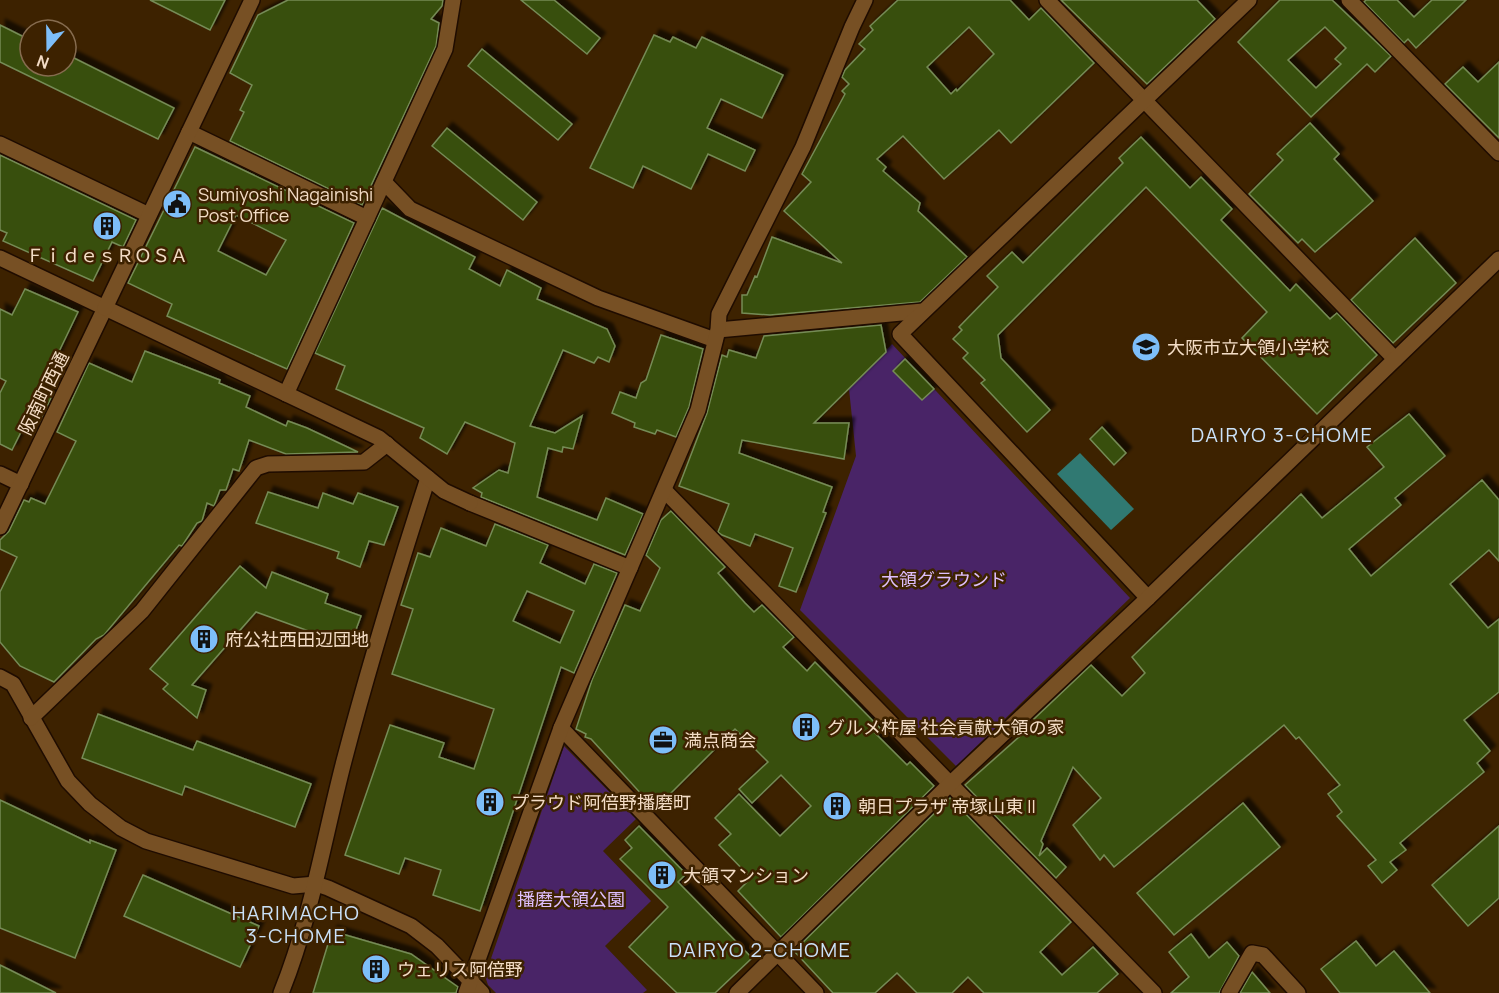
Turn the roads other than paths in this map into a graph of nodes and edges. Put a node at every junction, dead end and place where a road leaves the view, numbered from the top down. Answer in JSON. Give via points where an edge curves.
{"nodes":[{"id":1,"x":252,"y":0,"type":"edge"},
{"id":2,"x":453,"y":0,"type":"edge"},
{"id":3,"x":865,"y":0,"type":"edge"},
{"id":4,"x":1047,"y":0,"type":"edge"},
{"id":5,"x":1249,"y":0,"type":"edge"},
{"id":6,"x":1348,"y":0,"type":"edge"},
{"id":7,"x":1145,"y":99,"type":"junction"},
{"id":8,"x":189,"y":132,"type":"junction"},
{"id":9,"x":0,"y":144,"type":"edge"},
{"id":10,"x":1499,"y":153,"type":"edge"},
{"id":11,"x":384,"y":182,"type":"junction"},
{"id":12,"x":149,"y":215,"type":"junction"},
{"id":13,"x":367,"y":218,"type":"junction"},
{"id":14,"x":0,"y":258,"type":"edge"},
{"id":15,"x":1499,"y":259,"type":"edge"},
{"id":16,"x":105,"y":308,"type":"junction"},
{"id":17,"x":923,"y":311,"type":"junction"},
{"id":18,"x":716,"y":335,"type":"junction"},
{"id":19,"x":1395,"y":359,"type":"junction"},
{"id":20,"x":286,"y":394,"type":"junction"},
{"id":21,"x":387,"y":444,"type":"junction"},
{"id":22,"x":0,"y":474,"type":"edge"},
{"id":23,"x":428,"y":478,"type":"junction"},
{"id":24,"x":21,"y":484,"type":"junction"},
{"id":25,"x":665,"y":491,"type":"junction"},
{"id":26,"x":0,"y":527,"type":"edge"},
{"id":27,"x":630,"y":568,"type":"junction"},
{"id":28,"x":1148,"y":598,"type":"junction"},
{"id":29,"x":0,"y":677,"type":"edge"},
{"id":30,"x":31,"y":718,"type":"junction"},
{"id":31,"x":561,"y":728,"type":"junction"},
{"id":32,"x":951,"y":783,"type":"junction"},
{"id":33,"x":316,"y":884,"type":"junction"},
{"id":34,"x":776,"y":952,"type":"junction"},
{"id":35,"x":468,"y":987,"type":"edge"},
{"id":36,"x":281,"y":993,"type":"edge"},
{"id":37,"x":482,"y":993,"type":"edge"},
{"id":38,"x":737,"y":993,"type":"edge"},
{"id":39,"x":816,"y":993,"type":"edge"},
{"id":40,"x":1154,"y":993,"type":"edge"},
{"id":41,"x":1229,"y":993,"type":"edge"},
{"id":42,"x":1298,"y":993,"type":"edge"}],
"edges":[{"from":1,"to":8,"type":"street","name":"阪南町西通"},
{"from":2,"to":11,"type":"street","via":[[445,49]]},
{"from":3,"to":18,"type":"street","via":[[803,147],[719,314]]},
{"from":4,"to":7,"type":"street"},
{"from":5,"to":7,"type":"street"},
{"from":6,"to":10,"type":"street"},
{"from":7,"to":17,"type":"street"},
{"from":7,"to":19,"type":"street"},
{"from":8,"to":12,"type":"street","name":"阪南町西通"},
{"from":8,"to":13,"type":"street"},
{"from":9,"to":12,"type":"street"},
{"from":11,"to":13,"type":"street"},
{"from":11,"to":18,"type":"street","via":[[410,209],[598,298]]},
{"from":12,"to":16,"type":"street","name":"阪南町西通"},
{"from":13,"to":20,"type":"street"},
{"from":14,"to":16,"type":"street"},
{"from":15,"to":19,"type":"street"},
{"from":16,"to":20,"type":"street"},
{"from":16,"to":24,"type":"street","name":"阪南町西通"},
{"from":17,"to":18,"type":"street"},
{"from":17,"to":28,"type":"street","via":[[900,334]]},
{"from":18,"to":25,"type":"street","via":[[698,410]]},
{"from":19,"to":28,"type":"street"},
{"from":20,"to":21,"type":"street"},
{"from":21,"to":23,"type":"street"},
{"from":21,"to":30,"type":"street","via":[[364,462],[268,464],[255,468],[142,611]]},
{"from":22,"to":24,"type":"street"},
{"from":23,"to":27,"type":"street","via":[[470,503]]},
{"from":23,"to":33,"type":"street","via":[[378,634]]},
{"from":24,"to":26,"type":"street","name":"阪南町西通"},
{"from":25,"to":27,"type":"street"},
{"from":25,"to":32,"type":"street"},
{"from":27,"to":31,"type":"street"},
{"from":28,"to":32,"type":"street"},
{"from":29,"to":30,"type":"street","via":[[13,684]]},
{"from":30,"to":33,"type":"street","via":[[68,781],[121,828],[146,841],[293,886]]},
{"from":31,"to":34,"type":"street"},
{"from":31,"to":35,"type":"street"},
{"from":32,"to":34,"type":"street"},
{"from":32,"to":40,"type":"street"},
{"from":33,"to":35,"type":"street","via":[[411,926],[437,946]]},
{"from":33,"to":36,"type":"street"},
{"from":34,"to":38,"type":"street"},
{"from":34,"to":39,"type":"street"},
{"from":35,"to":37,"type":"street"},
{"from":41,"to":42,"type":"street","via":[[1252,953],[1263,956]]}]}
